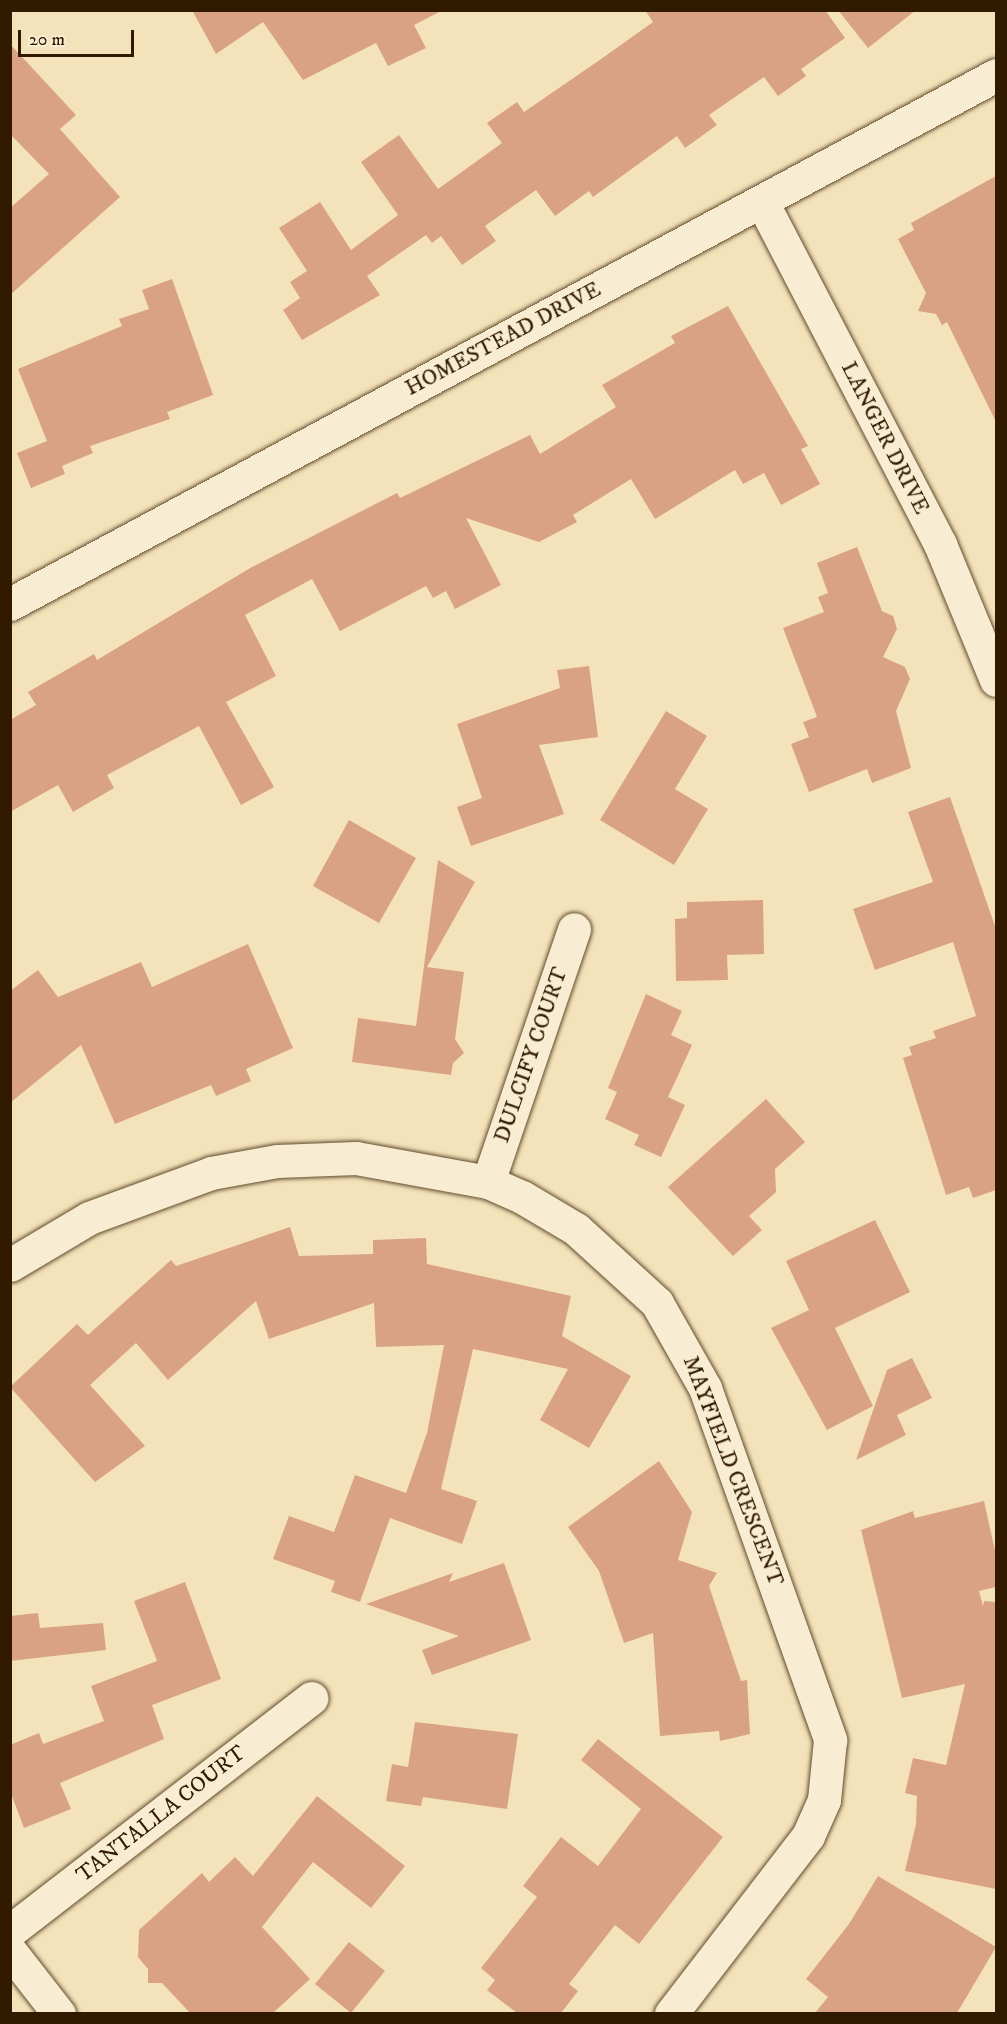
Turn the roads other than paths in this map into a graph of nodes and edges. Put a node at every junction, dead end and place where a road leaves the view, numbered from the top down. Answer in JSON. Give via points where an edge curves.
{"nodes":[{"id":1,"x":996,"y":75,"type":"edge"},
{"id":2,"x":762,"y":202,"type":"junction"},
{"id":3,"x":10,"y":604,"type":"edge"},
{"id":4,"x":996,"y":680,"type":"edge"},
{"id":5,"x":574,"y":929,"type":"dead end"},
{"id":6,"x":488,"y":1182,"type":"junction"},
{"id":7,"x":10,"y":1264,"type":"edge"},
{"id":8,"x":311,"y":1698,"type":"dead end"},
{"id":9,"x":10,"y":1931,"type":"edge"},
{"id":10,"x":10,"y":1951,"type":"edge"},
{"id":11,"x":59,"y":2013,"type":"edge"},
{"id":12,"x":671,"y":2013,"type":"edge"}],
"edges":[{"from":1,"to":2,"type":"street","name":"HOMESTEAD DRIVE"},
{"from":2,"to":3,"type":"street","name":"HOMESTEAD DRIVE"},
{"from":2,"to":4,"type":"street","name":"LANGER DRIVE","via":[[940,544]]},
{"from":5,"to":6,"type":"street","name":"DULCIFY COURT"},
{"from":6,"to":7,"type":"street","name":"MAYFIELD CRESCENT","via":[[356,1158],[277,1161],[149,1192],[89,1218]]},
{"from":6,"to":12,"type":"street","name":"MAYFIELD CRESCENT","via":[[584,1236],[657,1303],[684,1342],[705,1388],[830,1740],[824,1800],[808,1836]]},
{"from":8,"to":9,"type":"street","name":"TANTALLA COURT"},
{"from":10,"to":11,"type":"street"}]}
